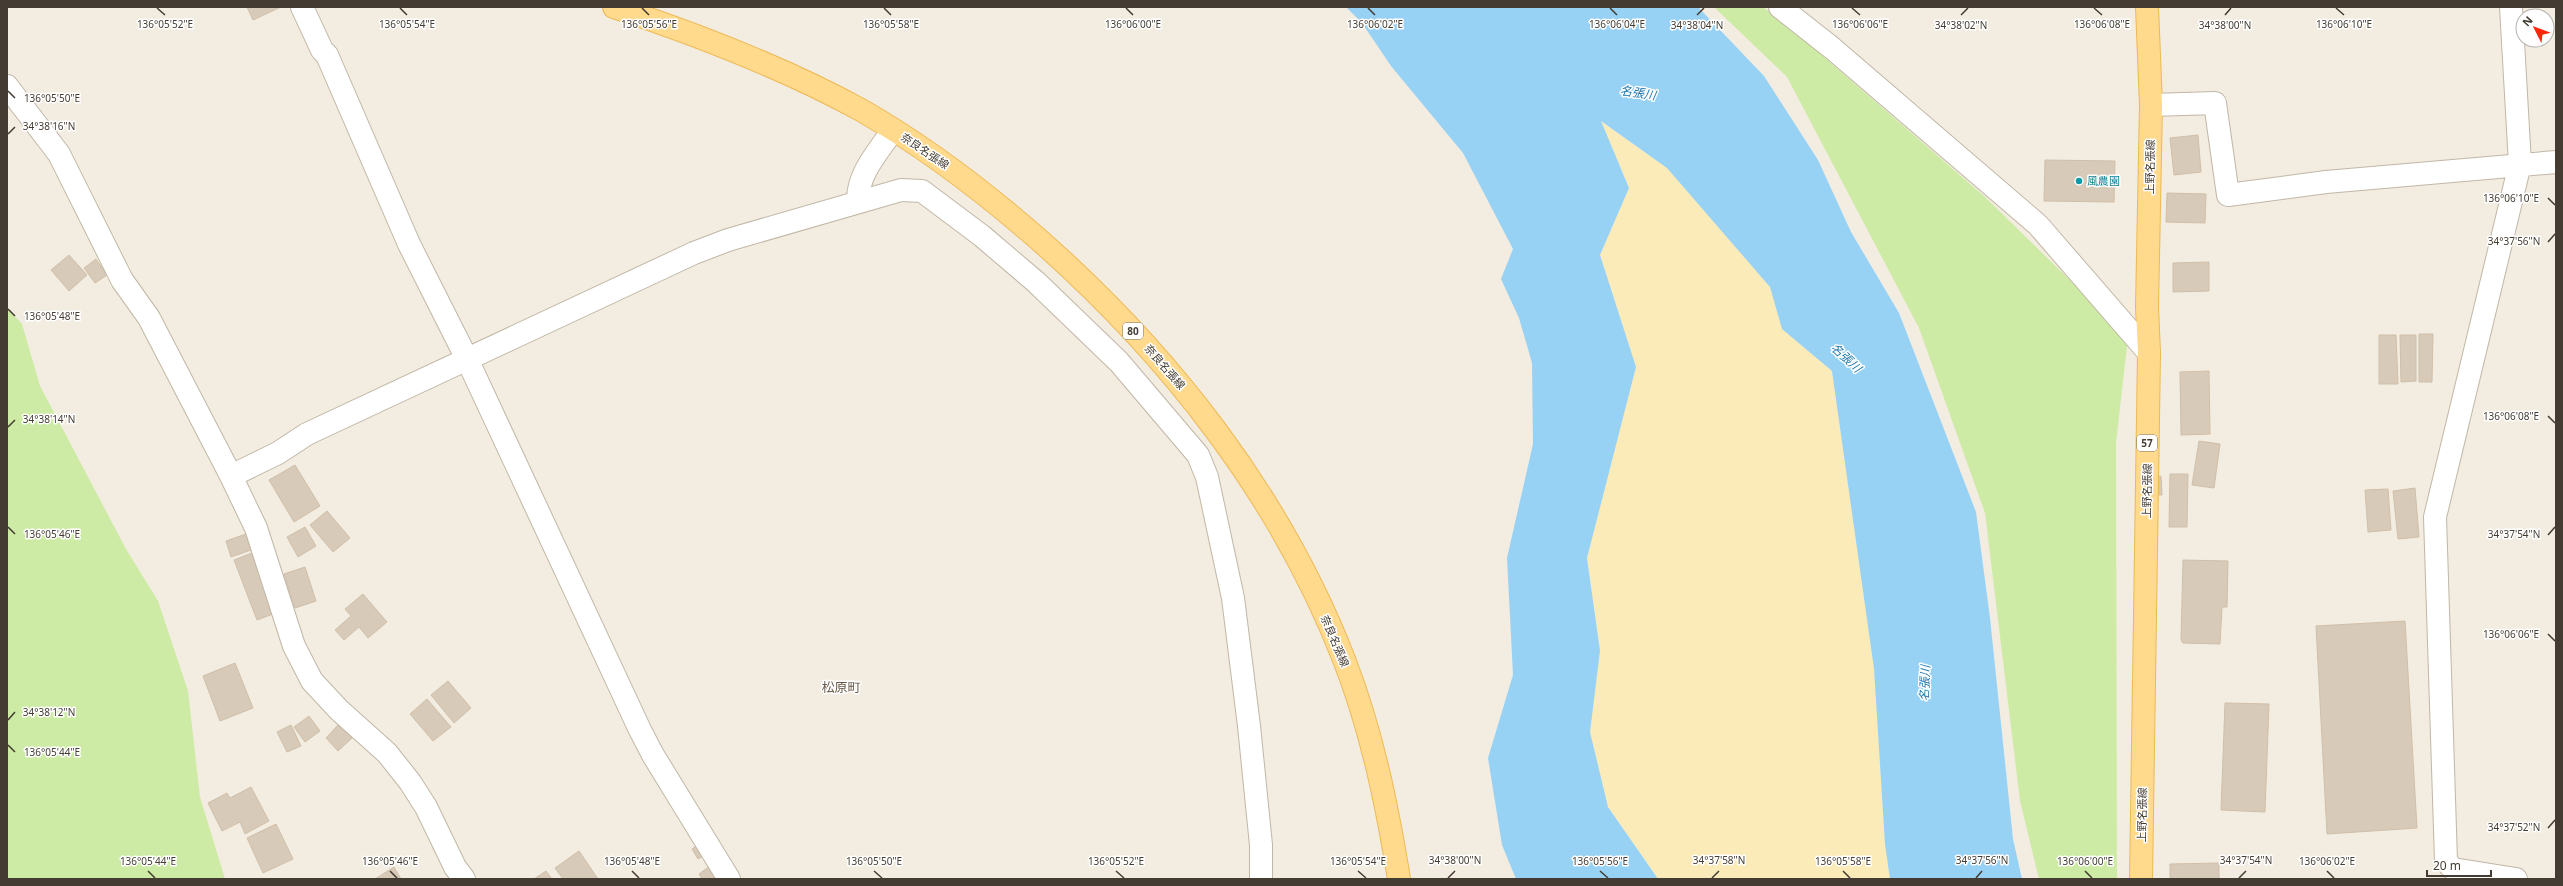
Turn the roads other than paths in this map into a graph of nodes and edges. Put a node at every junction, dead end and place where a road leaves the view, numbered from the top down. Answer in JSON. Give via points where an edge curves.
{"nodes":[{"id":1,"x":302,"y":7,"type":"edge"},
{"id":2,"x":614,"y":7,"type":"edge"},
{"id":3,"x":1780,"y":7,"type":"edge"},
{"id":4,"x":2147,"y":7,"type":"edge"},
{"id":5,"x":2511,"y":7,"type":"edge"},
{"id":6,"x":7,"y":86,"type":"edge"},
{"id":7,"x":2151,"y":105,"type":"junction"},
{"id":8,"x":893,"y":130,"type":"junction"},
{"id":9,"x":2556,"y":162,"type":"edge"},
{"id":10,"x":2520,"y":164,"type":"junction"},
{"id":11,"x":858,"y":202,"type":"junction"},
{"id":12,"x":2149,"y":353,"type":"junction"},
{"id":13,"x":467,"y":359,"type":"junction"},
{"id":14,"x":231,"y":476,"type":"junction"},
{"id":15,"x":2444,"y":872,"type":"edge"},
{"id":16,"x":464,"y":879,"type":"edge"},
{"id":17,"x":729,"y":879,"type":"edge"},
{"id":18,"x":1261,"y":879,"type":"edge"},
{"id":19,"x":1399,"y":879,"type":"edge"},
{"id":20,"x":2141,"y":879,"type":"edge"},
{"id":21,"x":2516,"y":879,"type":"edge"}],
"edges":[{"from":1,"to":13,"type":"street","via":[[322,50],[327,55],[409,244]]},
{"from":2,"to":8,"type":"main road","name":"奈良名張線","number":"80","via":[[710,40],[768,64],[860,110]]},
{"from":3,"to":12,"type":"street","via":[[1832,48],[2038,225]]},
{"from":4,"to":7,"type":"main road","name":"上野名張線","number":"57"},
{"from":5,"to":10,"type":"street"},
{"from":6,"to":14,"type":"street","via":[[58,154],[122,280],[149,318]]},
{"from":7,"to":10,"type":"street","via":[[2215,103],[2228,195],[2326,182]]},
{"from":7,"to":12,"type":"main road","name":"上野名張線","number":"57","via":[[2147,307]]},
{"from":8,"to":11,"type":"street","via":[[861,178]]},
{"from":8,"to":19,"type":"main road","name":"奈良名張線","number":"80","via":[[963,177],[1063,262],[1154,353],[1231,450],[1304,574],[1345,661],[1382,782]]},
{"from":9,"to":10,"type":"street"},
{"from":10,"to":15,"type":"street","via":[[2435,517],[2441,665]]},
{"from":11,"to":13,"type":"street","via":[[714,245]]},
{"from":11,"to":18,"type":"street","via":[[901,190],[922,191],[982,236],[1036,282],[1119,362],[1198,455],[1207,477],[1232,598],[1250,734],[1261,845]]},
{"from":12,"to":20,"type":"main road","name":"上野名張線","number":"57"},
{"from":13,"to":14,"type":"street","via":[[307,434],[278,453]]},
{"from":13,"to":17,"type":"street","via":[[640,730]]},
{"from":14,"to":16,"type":"street","via":[[256,528],[294,646],[312,681],[339,710],[387,753],[410,782],[426,807],[455,867]]},
{"from":15,"to":21,"type":"street","via":[[2453,869]]}]}
